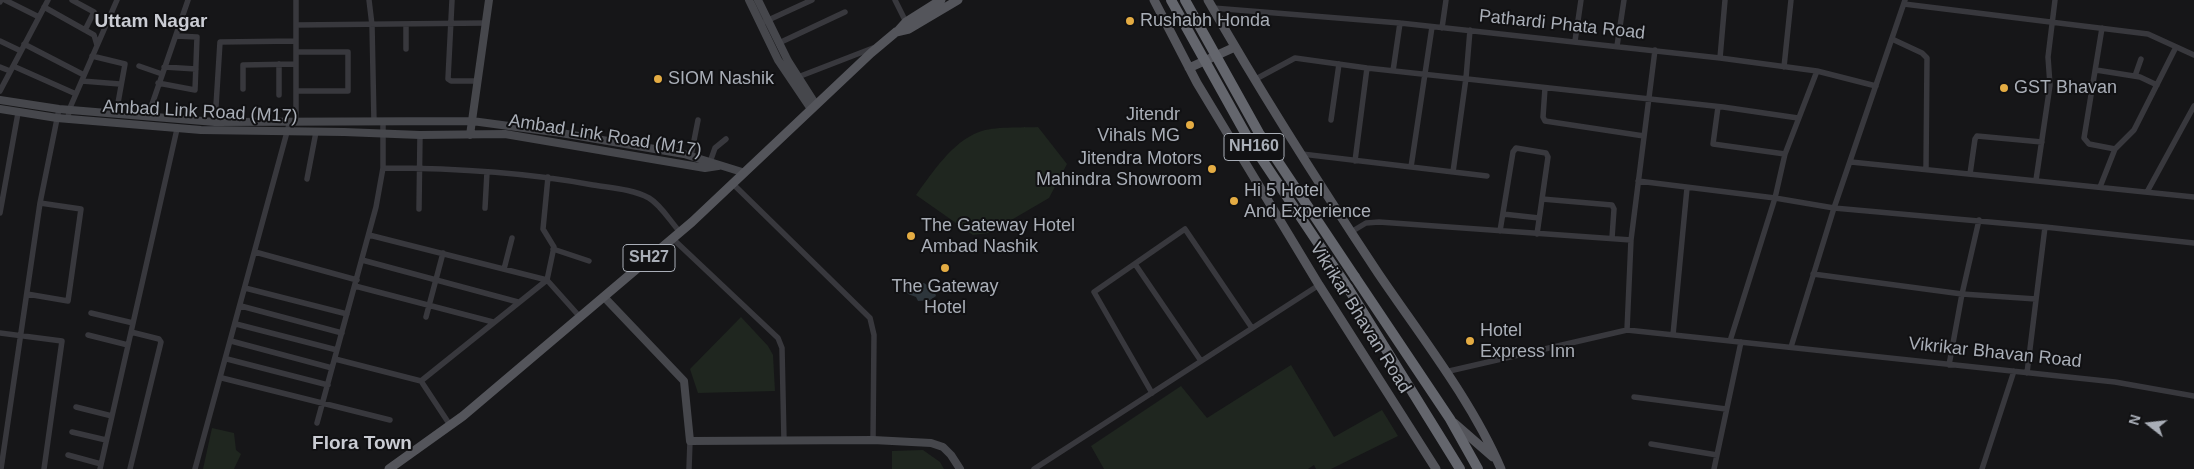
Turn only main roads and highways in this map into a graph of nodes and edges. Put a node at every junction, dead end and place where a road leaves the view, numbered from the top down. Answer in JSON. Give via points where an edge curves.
{"nodes":[{"id":1,"x":490,"y":0,"type":"edge"},
{"id":2,"x":749,"y":0,"type":"edge"},
{"id":3,"x":758,"y":0,"type":"edge"},
{"id":4,"x":941,"y":0,"type":"edge"},
{"id":5,"x":958,"y":0,"type":"edge"},
{"id":6,"x":1154,"y":0,"type":"edge"},
{"id":7,"x":1171,"y":0,"type":"edge"},
{"id":8,"x":1185,"y":0,"type":"edge"},
{"id":9,"x":1210,"y":4,"type":"edge"},
{"id":10,"x":764,"y":22,"type":"junction"},
{"id":11,"x":896,"y":32,"type":"junction"},
{"id":12,"x":1235,"y":47,"type":"junction"},
{"id":13,"x":1189,"y":68,"type":"junction"},
{"id":14,"x":0,"y":100,"type":"edge"},
{"id":15,"x":813,"y":107,"type":"junction"},
{"id":16,"x":0,"y":109,"type":"edge"},
{"id":17,"x":170,"y":119,"type":"junction"},
{"id":18,"x":472,"y":121,"type":"junction"},
{"id":19,"x":173,"y":129,"type":"junction"},
{"id":20,"x":470,"y":135,"type":"junction"},
{"id":21,"x":720,"y":166,"type":"junction"},
{"id":22,"x":742,"y":172,"type":"junction"},
{"id":23,"x":604,"y":296,"type":"junction"},
{"id":24,"x":1450,"y":419,"type":"junction"},
{"id":25,"x":1500,"y":465,"type":"edge"},
{"id":26,"x":388,"y":469,"type":"edge"},
{"id":27,"x":960,"y":469,"type":"edge"},
{"id":28,"x":1436,"y":469,"type":"edge"},
{"id":29,"x":1460,"y":469,"type":"edge"},
{"id":30,"x":1478,"y":469,"type":"edge"}],
"edges":[{"from":1,"to":18,"type":"main road"},
{"from":2,"to":10,"type":"main road"},
{"from":3,"to":10,"type":"main road"},
{"from":4,"to":11,"type":"main road"},
{"from":5,"to":11,"type":"main road","name":"SH27","number":"SH27","via":[[909,29]]},
{"from":6,"to":13,"type":"main road","name":"Vikrikar Bhavan Road"},
{"from":7,"to":29,"type":"highway","number":"NH160","bridge":true,"via":[[1249,140],[1348,288]]},
{"from":8,"to":24,"type":"highway","number":"NH160","bridge":true,"via":[[1259,133]]},
{"from":9,"to":12,"type":"main road"},
{"from":10,"to":15,"type":"main road","via":[[779,42]]},
{"from":10,"to":15,"type":"main road","via":[[778,60]]},
{"from":11,"to":15,"type":"main road","name":"SH27","number":"SH27"},
{"from":12,"to":13,"type":"main road"},
{"from":12,"to":25,"type":"main road","via":[[1351,232],[1467,405]]},
{"from":13,"to":28,"type":"main road","name":"Vikrikar Bhavan Road","via":[[1319,286]]},
{"from":14,"to":17,"type":"main road","name":"Ambad Link Road (M17)"},
{"from":15,"to":22,"type":"main road","name":"SH27","number":"SH27"},
{"from":16,"to":19,"type":"main road","name":"Ambad Link Road (M17)"},
{"from":17,"to":18,"type":"main road","name":"Ambad Link Road (M17)","via":[[215,122]]},
{"from":17,"to":19,"type":"main road"},
{"from":18,"to":20,"type":"main road"},
{"from":18,"to":21,"type":"main road","name":"Ambad Link Road (M17)","via":[[692,156]]},
{"from":19,"to":20,"type":"main road","name":"Ambad Link Road (M17)"},
{"from":20,"to":21,"type":"main road","name":"Ambad Link Road (M17)","via":[[505,134],[705,168]]},
{"from":21,"to":22,"type":"main road"},
{"from":22,"to":23,"type":"main road","name":"SH27","number":"SH27","via":[[676,235]]},
{"from":23,"to":26,"type":"main road","name":"SH27","number":"SH27","via":[[450,425]]},
{"from":23,"to":27,"type":"main road","via":[[684,381],[690,441],[873,440],[931,443],[951,454]]},
{"from":24,"to":25,"type":"main road"},
{"from":24,"to":30,"type":"highway","number":"NH160"}]}
